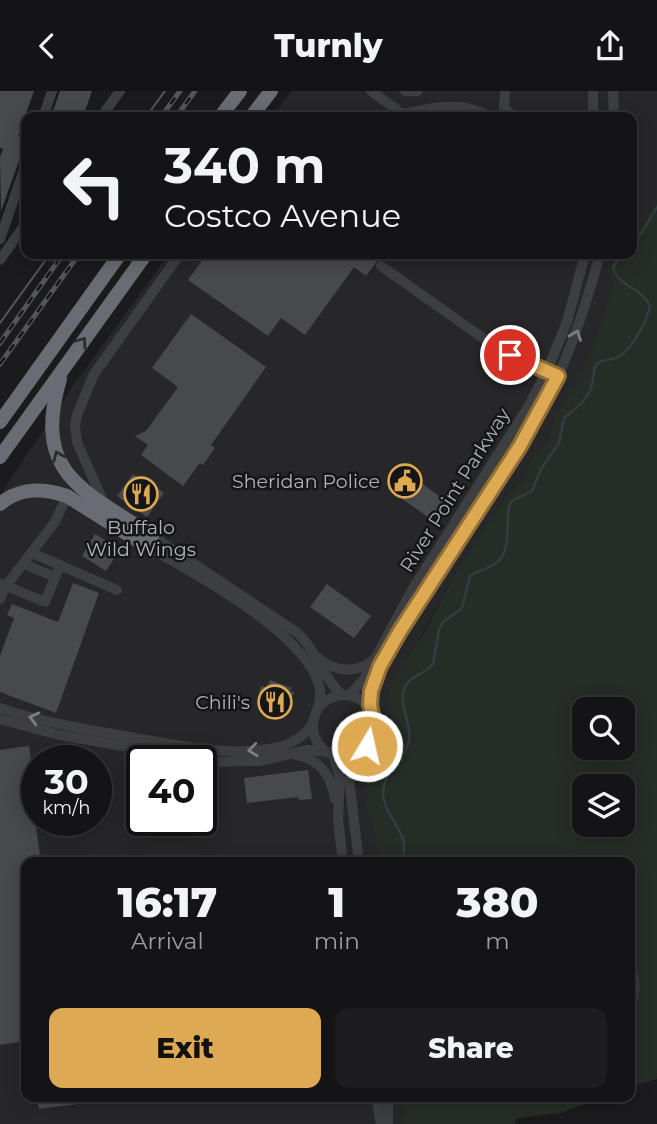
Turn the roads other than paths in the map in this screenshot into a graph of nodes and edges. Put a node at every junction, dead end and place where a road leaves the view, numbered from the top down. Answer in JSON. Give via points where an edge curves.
{"nodes":[{"id":1,"x":52,"y":91,"type":"edge"},
{"id":2,"x":120,"y":91,"type":"edge"},
{"id":3,"x":271,"y":91,"type":"edge"},
{"id":4,"x":371,"y":91,"type":"edge"},
{"id":5,"x":405,"y":91,"type":"edge"},
{"id":6,"x":418,"y":91,"type":"edge"},
{"id":7,"x":505,"y":91,"type":"edge"},
{"id":8,"x":593,"y":91,"type":"edge"},
{"id":9,"x":613,"y":91,"type":"edge"},
{"id":10,"x":239,"y":92,"type":"edge"},
{"id":11,"x":45,"y":112,"type":"edge"},
{"id":12,"x":105,"y":112,"type":"edge"},
{"id":13,"x":224,"y":112,"type":"edge"},
{"id":14,"x":255,"y":112,"type":"edge"},
{"id":15,"x":400,"y":112,"type":"edge"},
{"id":16,"x":416,"y":112,"type":"edge"},
{"id":17,"x":479,"y":112,"type":"edge"},
{"id":18,"x":508,"y":112,"type":"edge"},
{"id":19,"x":593,"y":112,"type":"edge"},
{"id":20,"x":614,"y":112,"type":"edge"},
{"id":21,"x":21,"y":178,"type":"edge"},
{"id":22,"x":21,"y":230,"type":"edge"},
{"id":23,"x":0,"y":239,"type":"edge"},
{"id":24,"x":116,"y":259,"type":"edge"},
{"id":25,"x":142,"y":259,"type":"edge"},
{"id":26,"x":176,"y":259,"type":"edge"},
{"id":27,"x":584,"y":259,"type":"edge"},
{"id":28,"x":599,"y":259,"type":"edge"},
{"id":29,"x":0,"y":260,"type":"edge"},
{"id":30,"x":381,"y":266,"type":"dead end"},
{"id":31,"x":63,"y":368,"type":"junction"},
{"id":32,"x":547,"y":371,"type":"junction"},
{"id":33,"x":558,"y":376,"type":"junction"},
{"id":34,"x":0,"y":422,"type":"edge"},
{"id":35,"x":0,"y":457,"type":"edge"},
{"id":36,"x":66,"y":496,"type":"junction"},
{"id":37,"x":0,"y":504,"type":"edge"},
{"id":38,"x":105,"y":504,"type":"junction"},
{"id":39,"x":149,"y":540,"type":"junction"},
{"id":40,"x":32,"y":553,"type":"junction"},
{"id":41,"x":24,"y":564,"type":"junction"},
{"id":42,"x":60,"y":565,"type":"junction"},
{"id":43,"x":55,"y":577,"type":"junction"},
{"id":44,"x":2,"y":585,"type":"edge"},
{"id":45,"x":117,"y":590,"type":"dead end"},
{"id":46,"x":0,"y":599,"type":"edge"},
{"id":47,"x":316,"y":656,"type":"junction"},
{"id":48,"x":377,"y":656,"type":"junction"},
{"id":49,"x":346,"y":695,"type":"junction"},
{"id":50,"x":0,"y":708,"type":"edge"},
{"id":51,"x":317,"y":710,"type":"junction"},
{"id":52,"x":373,"y":714,"type":"junction"},
{"id":53,"x":0,"y":719,"type":"edge"},
{"id":54,"x":313,"y":723,"type":"junction"},
{"id":55,"x":362,"y":751,"type":"junction"},
{"id":56,"x":331,"y":753,"type":"junction"},
{"id":57,"x":286,"y":756,"type":"junction"},
{"id":58,"x":338,"y":819,"type":"junction"},
{"id":59,"x":342,"y":857,"type":"edge"},
{"id":60,"x":358,"y":857,"type":"edge"},
{"id":61,"x":377,"y":1102,"type":"edge"},
{"id":62,"x":387,"y":1102,"type":"edge"},
{"id":63,"x":381,"y":1124,"type":"edge"},
{"id":64,"x":388,"y":1124,"type":"edge"}],
"edges":[{"from":1,"to":11,"type":"street"},
{"from":2,"to":12,"type":"street"},
{"from":3,"to":14,"type":"highway"},
{"from":4,"to":15,"type":"street"},
{"from":5,"to":6,"type":"street"},
{"from":7,"to":18,"type":"street","via":[[504,108]]},
{"from":8,"to":19,"type":"street"},
{"from":9,"to":20,"type":"street"},
{"from":10,"to":13,"type":"highway"},
{"from":16,"to":17,"type":"street","via":[[456,106]]},
{"from":21,"to":23,"type":"street"},
{"from":22,"to":29,"type":"street"},
{"from":24,"to":34,"type":"highway"},
{"from":31,"to":25,"type":"highway","one_way":true},
{"from":26,"to":38,"type":"street","via":[[90,381],[76,422],[77,442]]},
{"from":27,"to":32,"type":"street","name":"River Point Parkway","via":[[567,322]]},
{"from":33,"to":28,"type":"street","name":"River Point Parkway","one_way":true},
{"from":30,"to":32,"type":"street","via":[[496,348]]},
{"from":31,"to":35,"type":"highway"},
{"from":38,"to":31,"type":"highway","one_way":true,"via":[[72,479],[55,451],[51,419]]},
{"from":32,"to":33,"type":"street"},
{"from":32,"to":48,"type":"street","name":"River Point Parkway","via":[[506,445],[412,590]]},
{"from":33,"to":52,"type":"street","name":"River Point Parkway","via":[[520,446],[386,656],[371,691]]},
{"from":36,"to":37,"type":"highway","via":[[34,490]]},
{"from":36,"to":39,"type":"highway"},
{"from":36,"to":40,"type":"street","via":[[55,522]]},
{"from":38,"to":39,"type":"highway"},
{"from":39,"to":47,"type":"street","via":[[292,629]]},
{"from":39,"to":51,"type":"street","via":[[286,637],[317,680]]},
{"from":40,"to":41,"type":"street"},
{"from":40,"to":42,"type":"street"},
{"from":41,"to":43,"type":"street"},
{"from":41,"to":44,"type":"street"},
{"from":42,"to":43,"type":"street"},
{"from":42,"to":45,"type":"street"},
{"from":43,"to":44,"type":"street","via":[[45,602]]},
{"from":44,"to":46,"type":"street"},
{"from":47,"to":48,"type":"street","via":[[332,667],[348,670],[364,667]]},
{"from":47,"to":49,"type":"street","via":[[327,678]]},
{"from":48,"to":49,"type":"street","name":"River Point Parkway","via":[[364,679]]},
{"from":49,"to":51,"type":"street","via":[[328,699]]},
{"from":49,"to":52,"type":"street","via":[[363,701]]},
{"from":54,"to":50,"type":"street","one_way":true,"via":[[303,737],[288,744],[229,751],[82,729]]},
{"from":51,"to":54,"type":"street"},
{"from":52,"to":55,"type":"street","via":[[374,732]]},
{"from":53,"to":57,"type":"street","via":[[59,735],[217,762],[246,763]]},
{"from":54,"to":56,"type":"street","via":[[317,741]]},
{"from":55,"to":56,"type":"street","via":[[349,756]]},
{"from":55,"to":60,"type":"street","via":[[349,779]]},
{"from":56,"to":57,"type":"street","via":[[308,750]]},
{"from":56,"to":58,"type":"street","via":[[340,779]]},
{"from":57,"to":58,"type":"street","via":[[308,758],[324,769],[333,787]]},
{"from":58,"to":59,"type":"street"},
{"from":61,"to":63,"type":"street"},
{"from":62,"to":64,"type":"street"}]}
